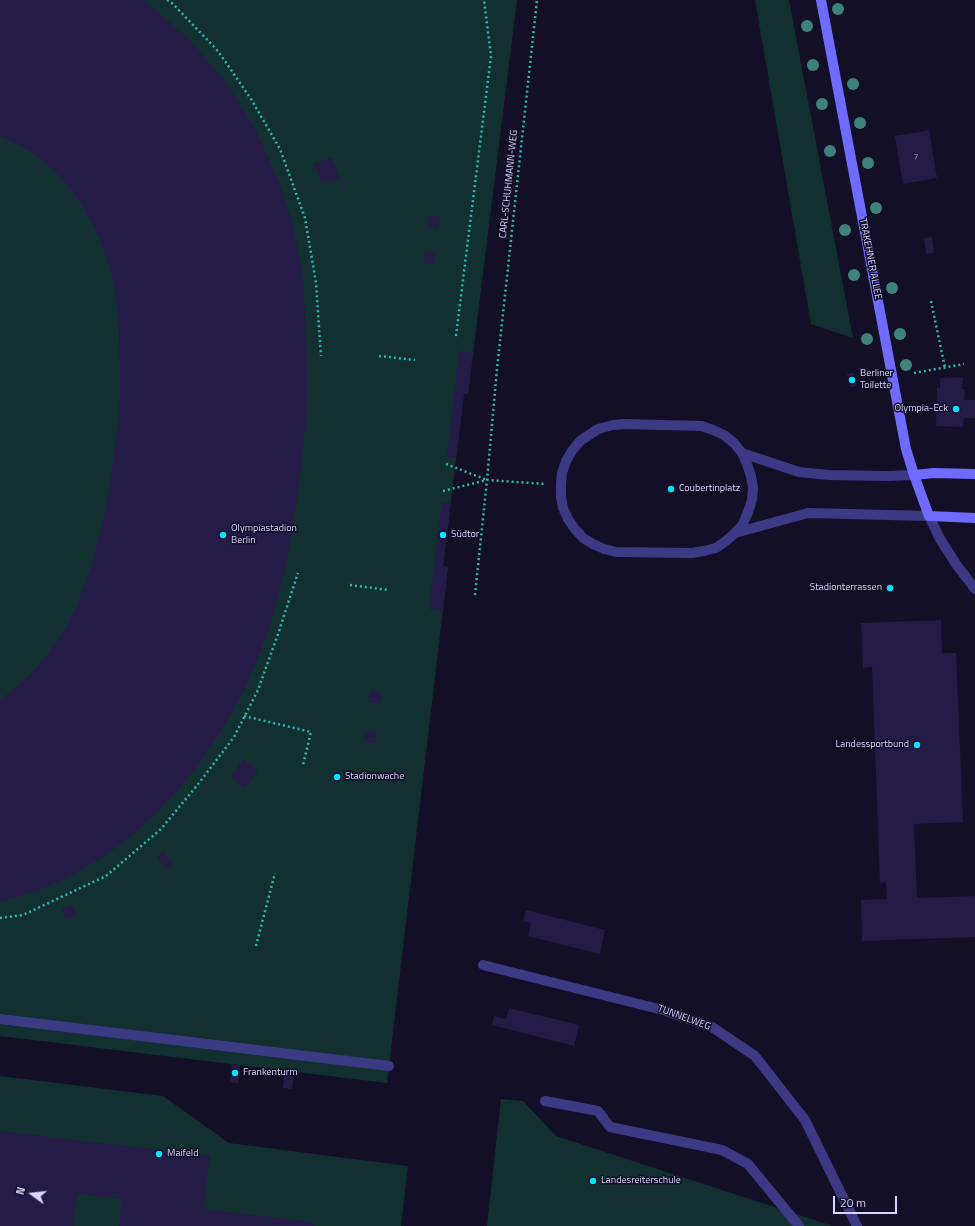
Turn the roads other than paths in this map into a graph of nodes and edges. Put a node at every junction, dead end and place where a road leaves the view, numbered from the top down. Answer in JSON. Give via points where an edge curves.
{"nodes":[{"id":1,"x":821,"y":0,"type":"edge"},
{"id":2,"x":742,"y":453,"type":"junction"},
{"id":3,"x":975,"y":474,"type":"edge"},
{"id":4,"x":914,"y":475,"type":"junction"},
{"id":5,"x":929,"y":516,"type":"junction"},
{"id":6,"x":975,"y":518,"type":"edge"},
{"id":7,"x":735,"y":533,"type":"junction"},
{"id":8,"x":975,"y":589,"type":"edge"},
{"id":9,"x":483,"y":965,"type":"dead end"},
{"id":10,"x":0,"y":1018,"type":"edge"},
{"id":11,"x":389,"y":1066,"type":"dead end"},
{"id":12,"x":545,"y":1101,"type":"dead end"},
{"id":13,"x":799,"y":1226,"type":"edge"},
{"id":14,"x":858,"y":1226,"type":"edge"}],
"edges":[{"from":1,"to":4,"type":"main road","name":"TRAKEHNER ALLEE","via":[[906,450]]},
{"from":2,"to":4,"type":"street","via":[[799,472],[836,475]]},
{"from":2,"to":7,"type":"street","via":[[751,476],[752,500],[743,524]]},
{"from":2,"to":7,"type":"street","via":[[724,436],[702,426],[612,425],[598,429],[576,446],[566,461],[561,484],[563,508],[568,519],[583,538],[604,549],[616,552],[692,553],[716,548]]},
{"from":3,"to":4,"type":"main road"},
{"from":4,"to":5,"type":"main road","name":"TRAKEHNER ALLEE"},
{"from":5,"to":6,"type":"main road"},
{"from":5,"to":7,"type":"street","via":[[808,513]]},
{"from":5,"to":8,"type":"street","via":[[940,539]]},
{"from":9,"to":14,"type":"street","name":"TUNNELWEG","via":[[664,1010],[712,1027],[755,1056],[805,1120]]},
{"from":10,"to":11,"type":"street"},
{"from":12,"to":13,"type":"street","via":[[598,1110],[610,1127],[722,1150],[748,1164]]}]}
